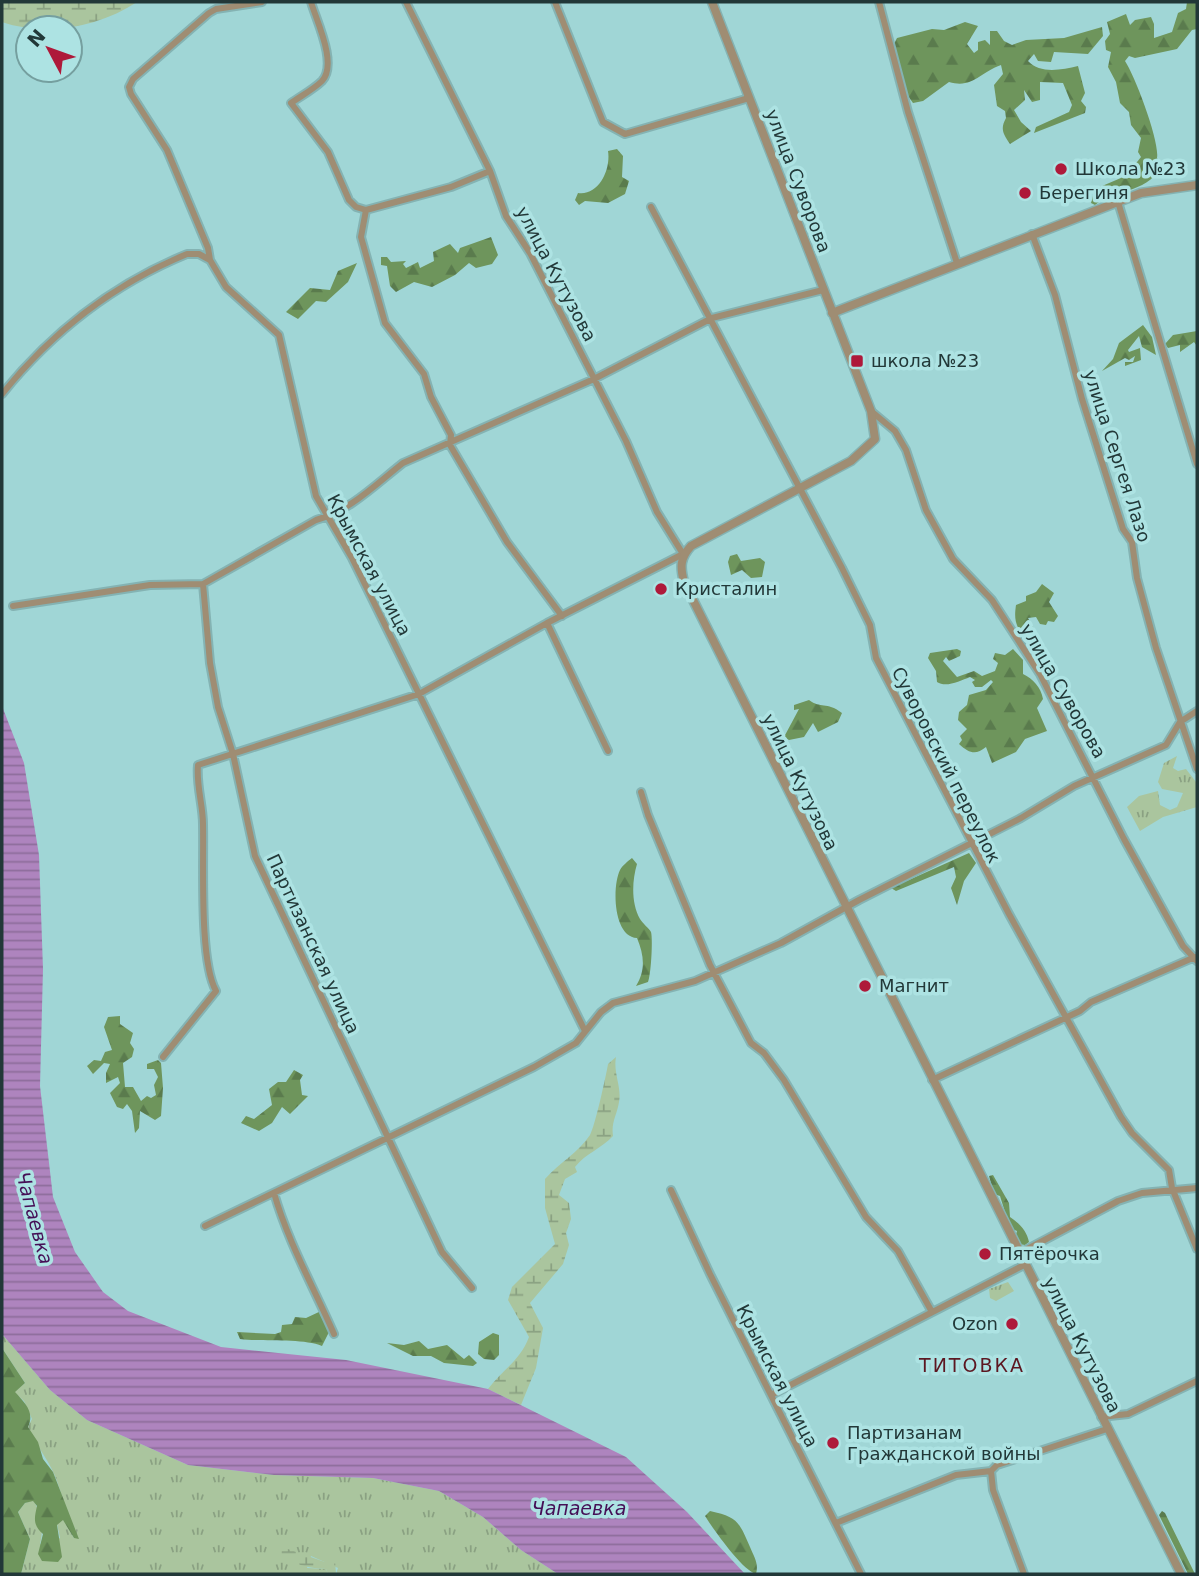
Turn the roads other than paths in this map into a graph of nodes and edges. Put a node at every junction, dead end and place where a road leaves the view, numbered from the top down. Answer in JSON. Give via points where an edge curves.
{"nodes":[{"id":1,"x":262,"y":2,"type":"edge"},
{"id":2,"x":311,"y":2,"type":"edge"},
{"id":3,"x":406,"y":2,"type":"edge"},
{"id":4,"x":555,"y":2,"type":"edge"},
{"id":5,"x":712,"y":2,"type":"edge"},
{"id":6,"x":880,"y":2,"type":"edge"},
{"id":7,"x":750,"y":98,"type":"junction"},
{"id":8,"x":489,"y":171,"type":"junction"},
{"id":9,"x":1197,"y":185,"type":"edge"},
{"id":10,"x":1118,"y":202,"type":"junction"},
{"id":11,"x":651,"y":207,"type":"dead end"},
{"id":12,"x":366,"y":209,"type":"junction"},
{"id":13,"x":1032,"y":234,"type":"junction"},
{"id":14,"x":210,"y":260,"type":"junction"},
{"id":15,"x":957,"y":263,"type":"junction"},
{"id":16,"x":823,"y":290,"type":"junction"},
{"id":17,"x":832,"y":313,"type":"junction"},
{"id":18,"x":712,"y":318,"type":"junction"},
{"id":19,"x":594,"y":379,"type":"junction"},
{"id":20,"x":2,"y":394,"type":"edge"},
{"id":21,"x":871,"y":411,"type":"junction"},
{"id":22,"x":450,"y":445,"type":"junction"},
{"id":23,"x":1197,"y":464,"type":"edge"},
{"id":24,"x":801,"y":487,"type":"junction"},
{"id":25,"x":328,"y":517,"type":"junction"},
{"id":26,"x":683,"y":554,"type":"junction"},
{"id":27,"x":203,"y":584,"type":"junction"},
{"id":28,"x":13,"y":606,"type":"dead end"},
{"id":29,"x":562,"y":616,"type":"junction"},
{"id":30,"x":547,"y":623,"type":"junction"},
{"id":31,"x":419,"y":694,"type":"junction"},
{"id":32,"x":1197,"y":710,"type":"edge"},
{"id":33,"x":1180,"y":722,"type":"junction"},
{"id":34,"x":608,"y":751,"type":"dead end"},
{"id":35,"x":233,"y":754,"type":"junction"},
{"id":36,"x":1197,"y":769,"type":"edge"},
{"id":37,"x":1094,"y":776,"type":"junction"},
{"id":38,"x":641,"y":792,"type":"dead end"},
{"id":39,"x":971,"y":843,"type":"junction"},
{"id":40,"x":846,"y":910,"type":"junction"},
{"id":41,"x":1196,"y":958,"type":"edge"},
{"id":42,"x":715,"y":973,"type":"junction"},
{"id":43,"x":1067,"y":1017,"type":"junction"},
{"id":44,"x":585,"y":1031,"type":"junction"},
{"id":45,"x":163,"y":1057,"type":"dead end"},
{"id":46,"x":932,"y":1080,"type":"junction"},
{"id":47,"x":387,"y":1136,"type":"junction"},
{"id":48,"x":1172,"y":1188,"type":"junction"},
{"id":49,"x":1197,"y":1188,"type":"edge"},
{"id":50,"x":671,"y":1190,"type":"dead end"},
{"id":51,"x":274,"y":1193,"type":"junction"},
{"id":52,"x":205,"y":1226,"type":"dead end"},
{"id":53,"x":1197,"y":1249,"type":"edge"},
{"id":54,"x":1018,"y":1254,"type":"junction"},
{"id":55,"x":1024,"y":1265,"type":"junction"},
{"id":56,"x":472,"y":1288,"type":"dead end"},
{"id":57,"x":932,"y":1312,"type":"junction"},
{"id":58,"x":334,"y":1334,"type":"dead end"},
{"id":59,"x":1197,"y":1381,"type":"edge"},
{"id":60,"x":771,"y":1395,"type":"junction"},
{"id":61,"x":1101,"y":1418,"type":"junction"},
{"id":62,"x":1107,"y":1429,"type":"junction"},
{"id":63,"x":991,"y":1471,"type":"junction"},
{"id":64,"x":836,"y":1523,"type":"junction"},
{"id":65,"x":861,"y":1574,"type":"edge"},
{"id":66,"x":1024,"y":1574,"type":"edge"},
{"id":67,"x":1181,"y":1574,"type":"edge"}],
"edges":[{"from":1,"to":14,"type":"street","name":"Крымская улица","via":[[216,9],[133,79],[130,87],[167,150]]},
{"from":2,"to":12,"type":"street","via":[[326,48],[327,74],[291,103],[328,152],[349,200]]},
{"from":3,"to":8,"type":"street","name":"улица Кутузова"},
{"from":4,"to":7,"type":"street","via":[[603,122],[625,134]]},
{"from":5,"to":7,"type":"street","name":"улица Суворова"},
{"from":6,"to":15,"type":"street","via":[[908,112]]},
{"from":7,"to":16,"type":"street","name":"улица Суворова"},
{"from":8,"to":12,"type":"street","via":[[451,187]]},
{"from":8,"to":19,"type":"street","name":"улица Кутузова","via":[[506,216],[530,253]]},
{"from":9,"to":10,"type":"street","via":[[1141,193]]},
{"from":10,"to":13,"type":"street"},
{"from":10,"to":23,"type":"street"},
{"from":11,"to":18,"type":"street","name":"Суворовский переулок"},
{"from":12,"to":22,"type":"street","via":[[361,237],[385,323],[424,373],[451,435]]},
{"from":13,"to":15,"type":"street"},
{"from":13,"to":33,"type":"street","name":"улица Сергея Лазо","via":[[1055,295],[1123,529],[1132,542],[1137,578]]},
{"from":14,"to":20,"type":"street","via":[[187,254],[110,293],[31,358]]},
{"from":14,"to":25,"type":"street","name":"Крымская улица","via":[[234,297],[279,335],[306,461]]},
{"from":15,"to":17,"type":"street"},
{"from":16,"to":17,"type":"street","name":"улица Суворова"},
{"from":16,"to":18,"type":"street"},
{"from":17,"to":21,"type":"street","name":"улица Суворова"},
{"from":18,"to":19,"type":"street"},
{"from":18,"to":24,"type":"street","name":"Суворовский переулок"},
{"from":19,"to":22,"type":"street"},
{"from":19,"to":26,"type":"street","name":"улица Кутузова","via":[[657,512]]},
{"from":21,"to":24,"type":"street","name":"улица Суворова","via":[[875,439],[851,461]]},
{"from":21,"to":37,"type":"street","name":"улица Суворова","via":[[895,431],[926,510],[953,559],[992,600],[1040,674]]},
{"from":22,"to":25,"type":"street","via":[[403,463],[380,484]]},
{"from":22,"to":29,"type":"street","via":[[507,542]]},
{"from":24,"to":26,"type":"street"},
{"from":24,"to":39,"type":"street","name":"Суворовский переулок","via":[[870,625],[876,658]]},
{"from":25,"to":27,"type":"street"},
{"from":25,"to":31,"type":"street","name":"Крымская улица"},
{"from":26,"to":29,"type":"street"},
{"from":26,"to":40,"type":"street","name":"улица Кутузова","via":[[684,582]]},
{"from":27,"to":28,"type":"street","via":[[150,585]]},
{"from":27,"to":35,"type":"street","name":"Партизанская улица","via":[[210,663]]},
{"from":29,"to":30,"type":"street"},
{"from":30,"to":31,"type":"street"},
{"from":30,"to":34,"type":"street"},
{"from":31,"to":35,"type":"street"},
{"from":31,"to":44,"type":"street","name":"Крымская улица"},
{"from":32,"to":33,"type":"street"},
{"from":33,"to":36,"type":"street","name":"улица Сергея Лазо"},
{"from":33,"to":37,"type":"street","via":[[1166,745]]},
{"from":35,"to":45,"type":"street","via":[[198,765],[205,935],[209,974],[216,991]]},
{"from":35,"to":47,"type":"street","name":"Партизанская улица","via":[[255,856]]},
{"from":37,"to":39,"type":"street"},
{"from":37,"to":41,"type":"street","name":"улица Суворова","via":[[1183,946]]},
{"from":38,"to":42,"type":"street"},
{"from":39,"to":40,"type":"street"},
{"from":39,"to":43,"type":"street","name":"Суворовский переулок"},
{"from":40,"to":42,"type":"street"},
{"from":40,"to":46,"type":"street","name":"улица Кутузова"},
{"from":41,"to":43,"type":"street","via":[[1091,1002]]},
{"from":42,"to":44,"type":"street","via":[[613,1003]]},
{"from":42,"to":57,"type":"street","via":[[751,1043],[764,1053],[800,1104],[844,1182],[866,1216],[898,1251]]},
{"from":43,"to":46,"type":"street"},
{"from":43,"to":48,"type":"street","name":"Суворовский переулок","via":[[1132,1133],[1169,1170]]},
{"from":44,"to":47,"type":"street","via":[[576,1043],[534,1067]]},
{"from":46,"to":54,"type":"street","name":"улица Кутузова"},
{"from":47,"to":51,"type":"street"},
{"from":47,"to":56,"type":"street","name":"Партизанская улица","via":[[442,1252]]},
{"from":48,"to":49,"type":"street"},
{"from":48,"to":53,"type":"street","name":"Суворовский переулок"},
{"from":48,"to":54,"type":"street","via":[[1118,1201]]},
{"from":50,"to":60,"type":"street","name":"Крымская улица"},
{"from":51,"to":52,"type":"street"},
{"from":51,"to":58,"type":"street","via":[[283,1225]]},
{"from":54,"to":55,"type":"street","name":"улица Кутузова"},
{"from":55,"to":57,"type":"street"},
{"from":55,"to":61,"type":"street","name":"улица Кутузова"},
{"from":57,"to":60,"type":"street"},
{"from":59,"to":61,"type":"street","via":[[1128,1414]]},
{"from":60,"to":64,"type":"street","name":"Крымская улица"},
{"from":61,"to":62,"type":"street","name":"улица Кутузова"},
{"from":62,"to":63,"type":"street","via":[[997,1465]]},
{"from":62,"to":67,"type":"street","name":"улица Кутузова"},
{"from":63,"to":64,"type":"street","via":[[956,1475]]},
{"from":63,"to":66,"type":"street","via":[[993,1490]]},
{"from":64,"to":65,"type":"street","name":"Крымская улица"}]}
